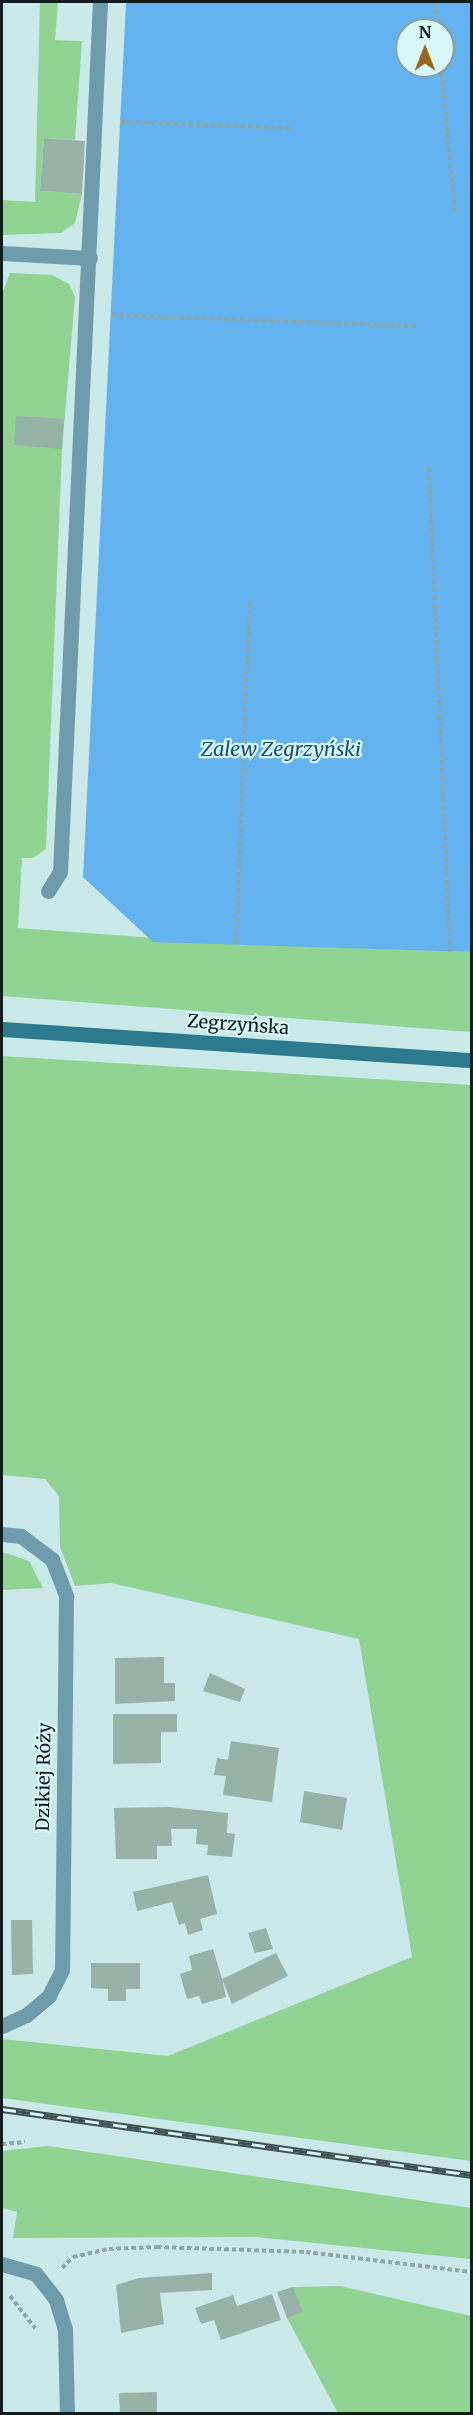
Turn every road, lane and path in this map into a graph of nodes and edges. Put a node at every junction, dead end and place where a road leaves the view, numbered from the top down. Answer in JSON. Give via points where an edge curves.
{"nodes":[{"id":1,"x":100,"y":2,"type":"edge"},
{"id":2,"x":435,"y":2,"type":"edge"},
{"id":3,"x":437,"y":18,"type":"edge"},
{"id":4,"x":442,"y":78,"type":"edge"},
{"id":5,"x":121,"y":122,"type":"dead end"},
{"id":6,"x":291,"y":128,"type":"dead end"},
{"id":7,"x":455,"y":214,"type":"dead end"},
{"id":8,"x":2,"y":253,"type":"edge"},
{"id":9,"x":90,"y":258,"type":"junction"},
{"id":10,"x":112,"y":315,"type":"dead end"},
{"id":11,"x":418,"y":326,"type":"dead end"},
{"id":12,"x":429,"y":468,"type":"dead end"},
{"id":13,"x":250,"y":601,"type":"dead end"},
{"id":14,"x":48,"y":891,"type":"dead end"},
{"id":15,"x":236,"y":944,"type":"dead end"},
{"id":16,"x":450,"y":952,"type":"dead end"},
{"id":17,"x":2,"y":1029,"type":"edge"},
{"id":18,"x":471,"y":1060,"type":"edge"},
{"id":19,"x":2,"y":1534,"type":"edge"},
{"id":20,"x":2,"y":2026,"type":"edge"},
{"id":21,"x":25,"y":2142,"type":"dead end"},
{"id":22,"x":2,"y":2144,"type":"edge"},
{"id":23,"x":2,"y":2264,"type":"edge"},
{"id":24,"x":471,"y":2272,"type":"edge"},
{"id":25,"x":47,"y":2284,"type":"junction"},
{"id":26,"x":2,"y":2292,"type":"edge"},
{"id":27,"x":39,"y":2332,"type":"dead end"},
{"id":28,"x":67,"y":2414,"type":"edge"}],
"edges":[{"from":1,"to":9,"type":"street"},
{"from":2,"to":3,"type":"path"},
{"from":4,"to":7,"type":"path"},
{"from":5,"to":6,"type":"path"},
{"from":8,"to":9,"type":"street"},
{"from":9,"to":14,"type":"street","via":[[60,872]]},
{"from":10,"to":11,"type":"path"},
{"from":12,"to":16,"type":"path"},
{"from":13,"to":15,"type":"path"},
{"from":17,"to":18,"type":"main road","name":"Zegrzyńska"},
{"from":19,"to":20,"type":"street","name":"Dzikiej Róży","via":[[21,1536],[52,1559],[66,1596],[62,1970],[49,1996],[26,2015]]},
{"from":21,"to":22,"type":"path"},
{"from":23,"to":25,"type":"street","via":[[20,2266]]},
{"from":24,"to":25,"type":"path","via":[[306,2252],[158,2247],[109,2249],[73,2257]]},
{"from":25,"to":28,"type":"street","via":[[64,2329]]},
{"from":26,"to":27,"type":"path","via":[[13,2297]]}]}
